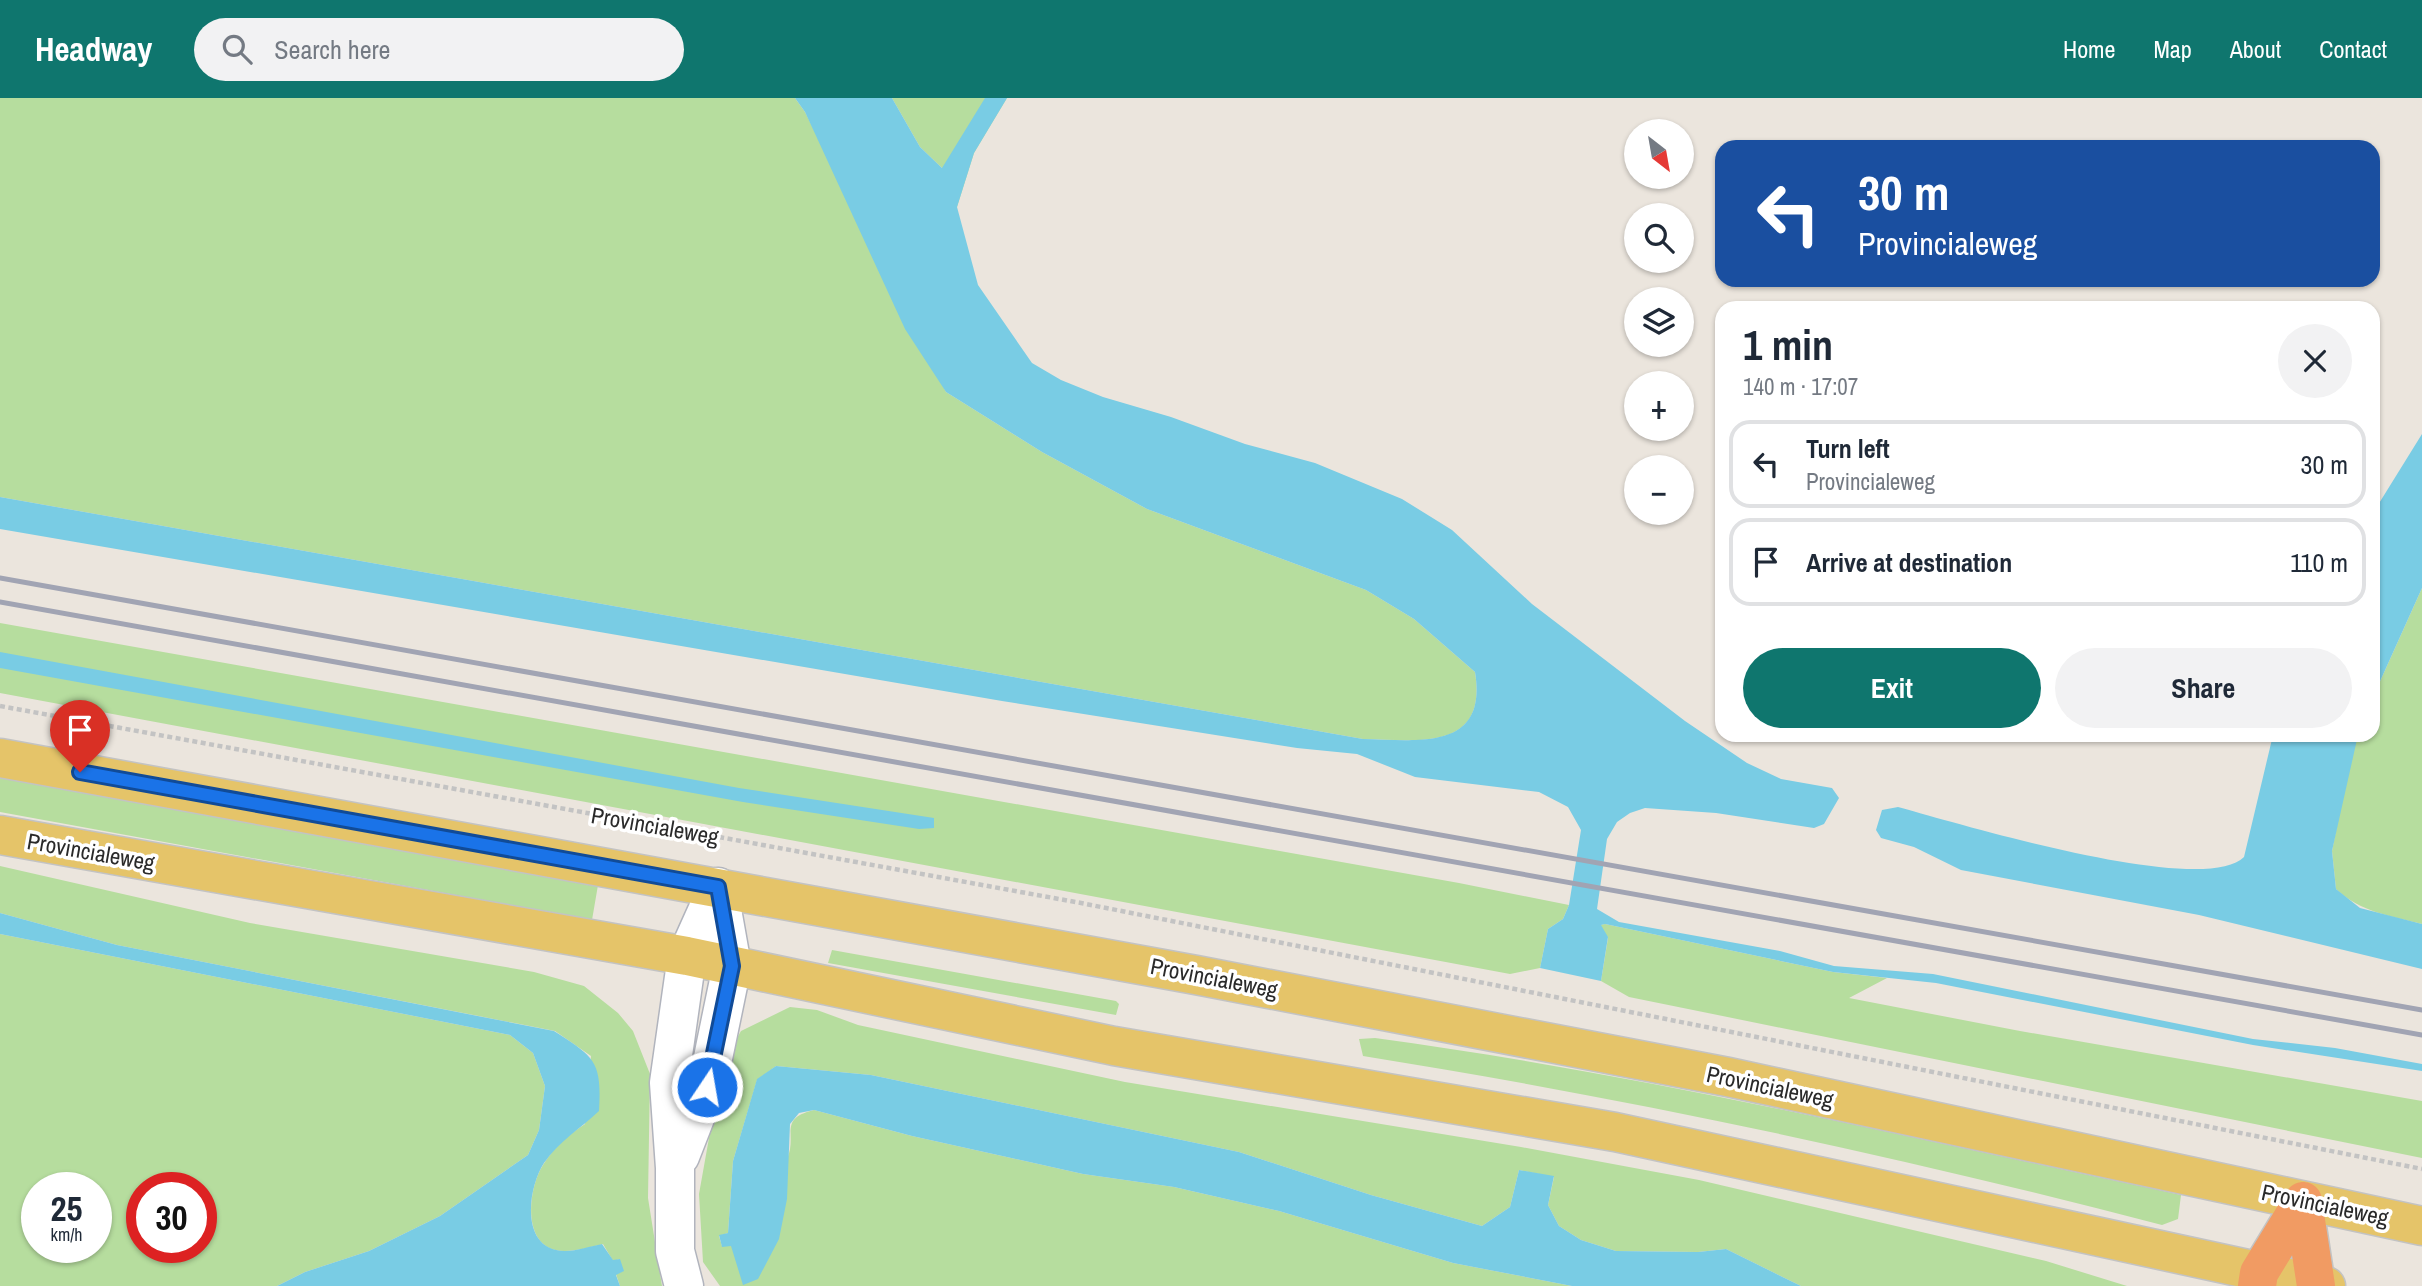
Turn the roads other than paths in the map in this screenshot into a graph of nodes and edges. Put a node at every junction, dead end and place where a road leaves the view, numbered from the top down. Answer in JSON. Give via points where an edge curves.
{"nodes":[{"id":1,"x":0,"y":758,"type":"edge"},
{"id":2,"x":0,"y":835,"type":"edge"},
{"id":3,"x":718,"y":887,"type":"junction"},
{"id":4,"x":687,"y":956,"type":"junction"},
{"id":5,"x":732,"y":966,"type":"junction"},
{"id":6,"x":675,"y":1168,"type":"junction"},
{"id":7,"x":2303,"y":1201,"type":"junction"},
{"id":8,"x":2422,"y":1226,"type":"edge"},
{"id":9,"x":2258,"y":1280,"type":"edge"},
{"id":10,"x":2319,"y":1285,"type":"edge"},
{"id":11,"x":684,"y":1286,"type":"edge"}],
"edges":[{"from":1,"to":3,"type":"main road","name":"Provincialeweg"},
{"from":2,"to":4,"type":"main road","name":"Provincialeweg"},
{"from":3,"to":4,"type":"street"},
{"from":3,"to":5,"type":"street"},
{"from":3,"to":7,"type":"main road","name":"Provincialeweg","via":[[1728,1077]]},
{"from":4,"to":5,"type":"main road","name":"Provincialeweg"},
{"from":4,"to":6,"type":"street","via":[[669,1083]]},
{"from":5,"to":6,"type":"street","via":[[707,1087]]},
{"from":5,"to":9,"type":"main road","name":"Provincialeweg","via":[[1114,1046],[1693,1148]]},
{"from":6,"to":11,"type":"street","via":[[676,1251]]},
{"from":7,"to":8,"type":"main road","name":"Provincialeweg"},
{"from":7,"to":9,"type":"highway"},
{"from":7,"to":10,"type":"highway"},
{"from":9,"to":10,"type":"main road","name":"Provincialeweg"}]}
